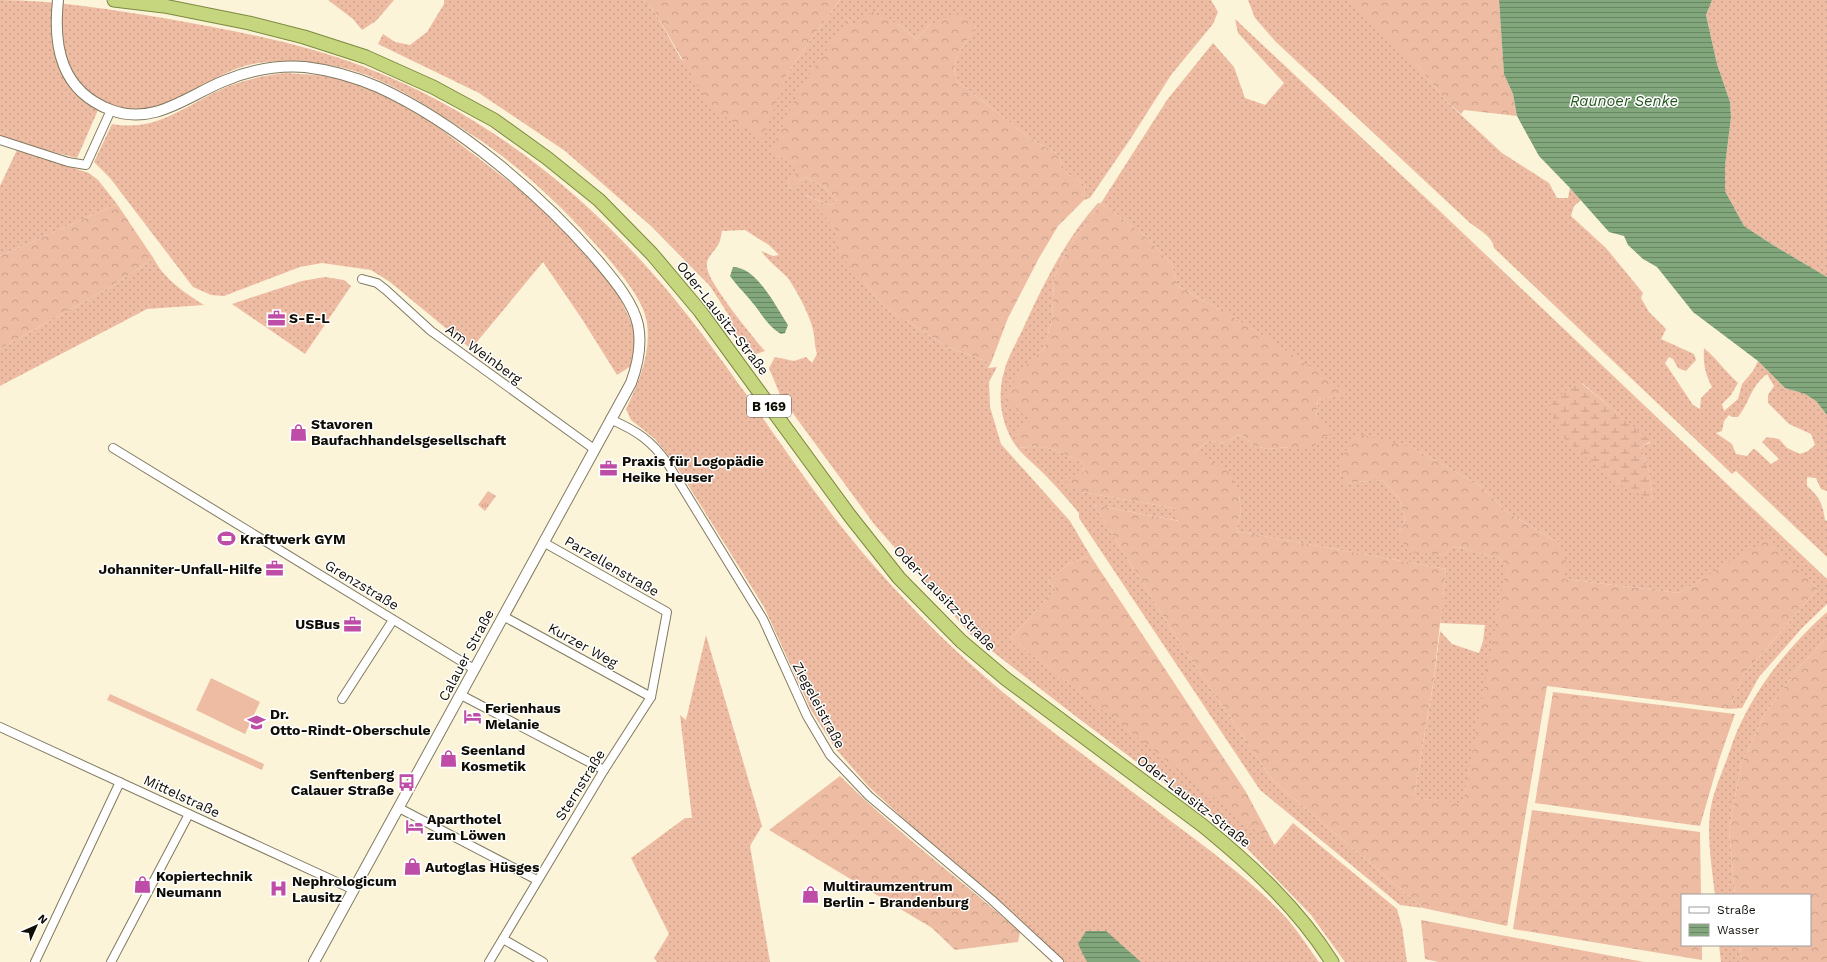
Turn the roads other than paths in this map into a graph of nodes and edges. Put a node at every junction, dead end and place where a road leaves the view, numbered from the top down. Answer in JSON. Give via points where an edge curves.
{"nodes":[{"id":1,"x":58,"y":0,"type":"edge"},
{"id":2,"x":114,"y":0,"type":"edge"},
{"id":3,"x":111,"y":110,"type":"junction"},
{"id":4,"x":0,"y":140,"type":"edge"},
{"id":5,"x":362,"y":279,"type":"dead end"},
{"id":6,"x":610,"y":419,"type":"junction"},
{"id":7,"x":113,"y":448,"type":"dead end"},
{"id":8,"x":594,"y":449,"type":"junction"},
{"id":9,"x":543,"y":542,"type":"junction"},
{"id":10,"x":667,"y":612,"type":"joint"},
{"id":11,"x":503,"y":616,"type":"junction"},
{"id":12,"x":394,"y":620,"type":"junction"},
{"id":13,"x":474,"y":669,"type":"junction"},
{"id":14,"x":461,"y":695,"type":"junction"},
{"id":15,"x":651,"y":697,"type":"junction"},
{"id":16,"x":342,"y":699,"type":"dead end"},
{"id":17,"x":0,"y":727,"type":"edge"},
{"id":18,"x":604,"y":770,"type":"junction"},
{"id":19,"x":120,"y":782,"type":"junction"},
{"id":20,"x":400,"y":808,"type":"junction"},
{"id":21,"x":189,"y":814,"type":"junction"},
{"id":22,"x":537,"y":880,"type":"junction"},
{"id":23,"x":354,"y":890,"type":"junction"},
{"id":24,"x":503,"y":938,"type":"junction"},
{"id":25,"x":35,"y":962,"type":"edge"},
{"id":26,"x":111,"y":962,"type":"edge"},
{"id":27,"x":314,"y":962,"type":"edge"},
{"id":28,"x":489,"y":962,"type":"edge"},
{"id":29,"x":542,"y":962,"type":"edge"},
{"id":30,"x":1059,"y":962,"type":"edge"},
{"id":31,"x":1332,"y":962,"type":"edge"}],
"edges":[{"from":1,"to":3,"type":"street","name":"Calauer Straße","via":[[57,44],[63,65],[73,83],[86,96]]},
{"from":2,"to":31,"type":"highway","name":"Oder-Lausitz-Straße","number":"B 169","via":[[164,6],[249,23],[366,57],[433,87],[487,117],[547,158],[599,200],[652,254],[700,312],[850,516],[899,578],[961,641],[1006,679],[1228,846],[1276,891],[1303,921]]},
{"from":3,"to":4,"type":"street","via":[[86,165],[68,162]]},
{"from":3,"to":6,"type":"street","name":"Calauer Straße","via":[[136,115],[159,112],[222,81],[254,70],[285,67],[329,71],[357,79],[379,88],[435,119],[528,189],[588,249],[623,294],[638,326],[639,354],[630,382]]},
{"from":5,"to":8,"type":"street","name":"Am Weinberg","via":[[386,290],[431,331]]},
{"from":6,"to":8,"type":"street","name":"Calauer Straße"},
{"from":6,"to":30,"type":"street","name":"Ziegeleistraße","via":[[635,430],[651,442],[668,464],[763,619],[807,716],[830,755],[869,796],[992,900]]},
{"from":7,"to":12,"type":"street","name":"Grenzstraße"},
{"from":8,"to":9,"type":"street","name":"Calauer Straße"},
{"from":9,"to":10,"type":"street","name":"Parzellenstraße"},
{"from":9,"to":11,"type":"street","name":"Calauer Straße"},
{"from":10,"to":15,"type":"street","name":"Sternstraße"},
{"from":11,"to":13,"type":"street","name":"Calauer Straße"},
{"from":11,"to":15,"type":"street","name":"Kurzer Weg"},
{"from":12,"to":13,"type":"street","name":"Grenzstraße"},
{"from":12,"to":16,"type":"street"},
{"from":13,"to":14,"type":"street","name":"Calauer Straße"},
{"from":14,"to":18,"type":"street"},
{"from":14,"to":20,"type":"street","name":"Calauer Straße"},
{"from":15,"to":18,"type":"street","name":"Sternstraße"},
{"from":17,"to":19,"type":"street","name":"Mittelstraße"},
{"from":18,"to":22,"type":"street","name":"Sternstraße"},
{"from":19,"to":21,"type":"street","name":"Mittelstraße"},
{"from":19,"to":25,"type":"street"},
{"from":20,"to":22,"type":"street"},
{"from":20,"to":23,"type":"street","name":"Calauer Straße"},
{"from":21,"to":23,"type":"street","name":"Mittelstraße"},
{"from":21,"to":26,"type":"street"},
{"from":22,"to":24,"type":"street","name":"Sternstraße"},
{"from":23,"to":27,"type":"street","name":"Calauer Straße"},
{"from":24,"to":28,"type":"street","name":"Sternstraße"},
{"from":24,"to":29,"type":"street"}]}
